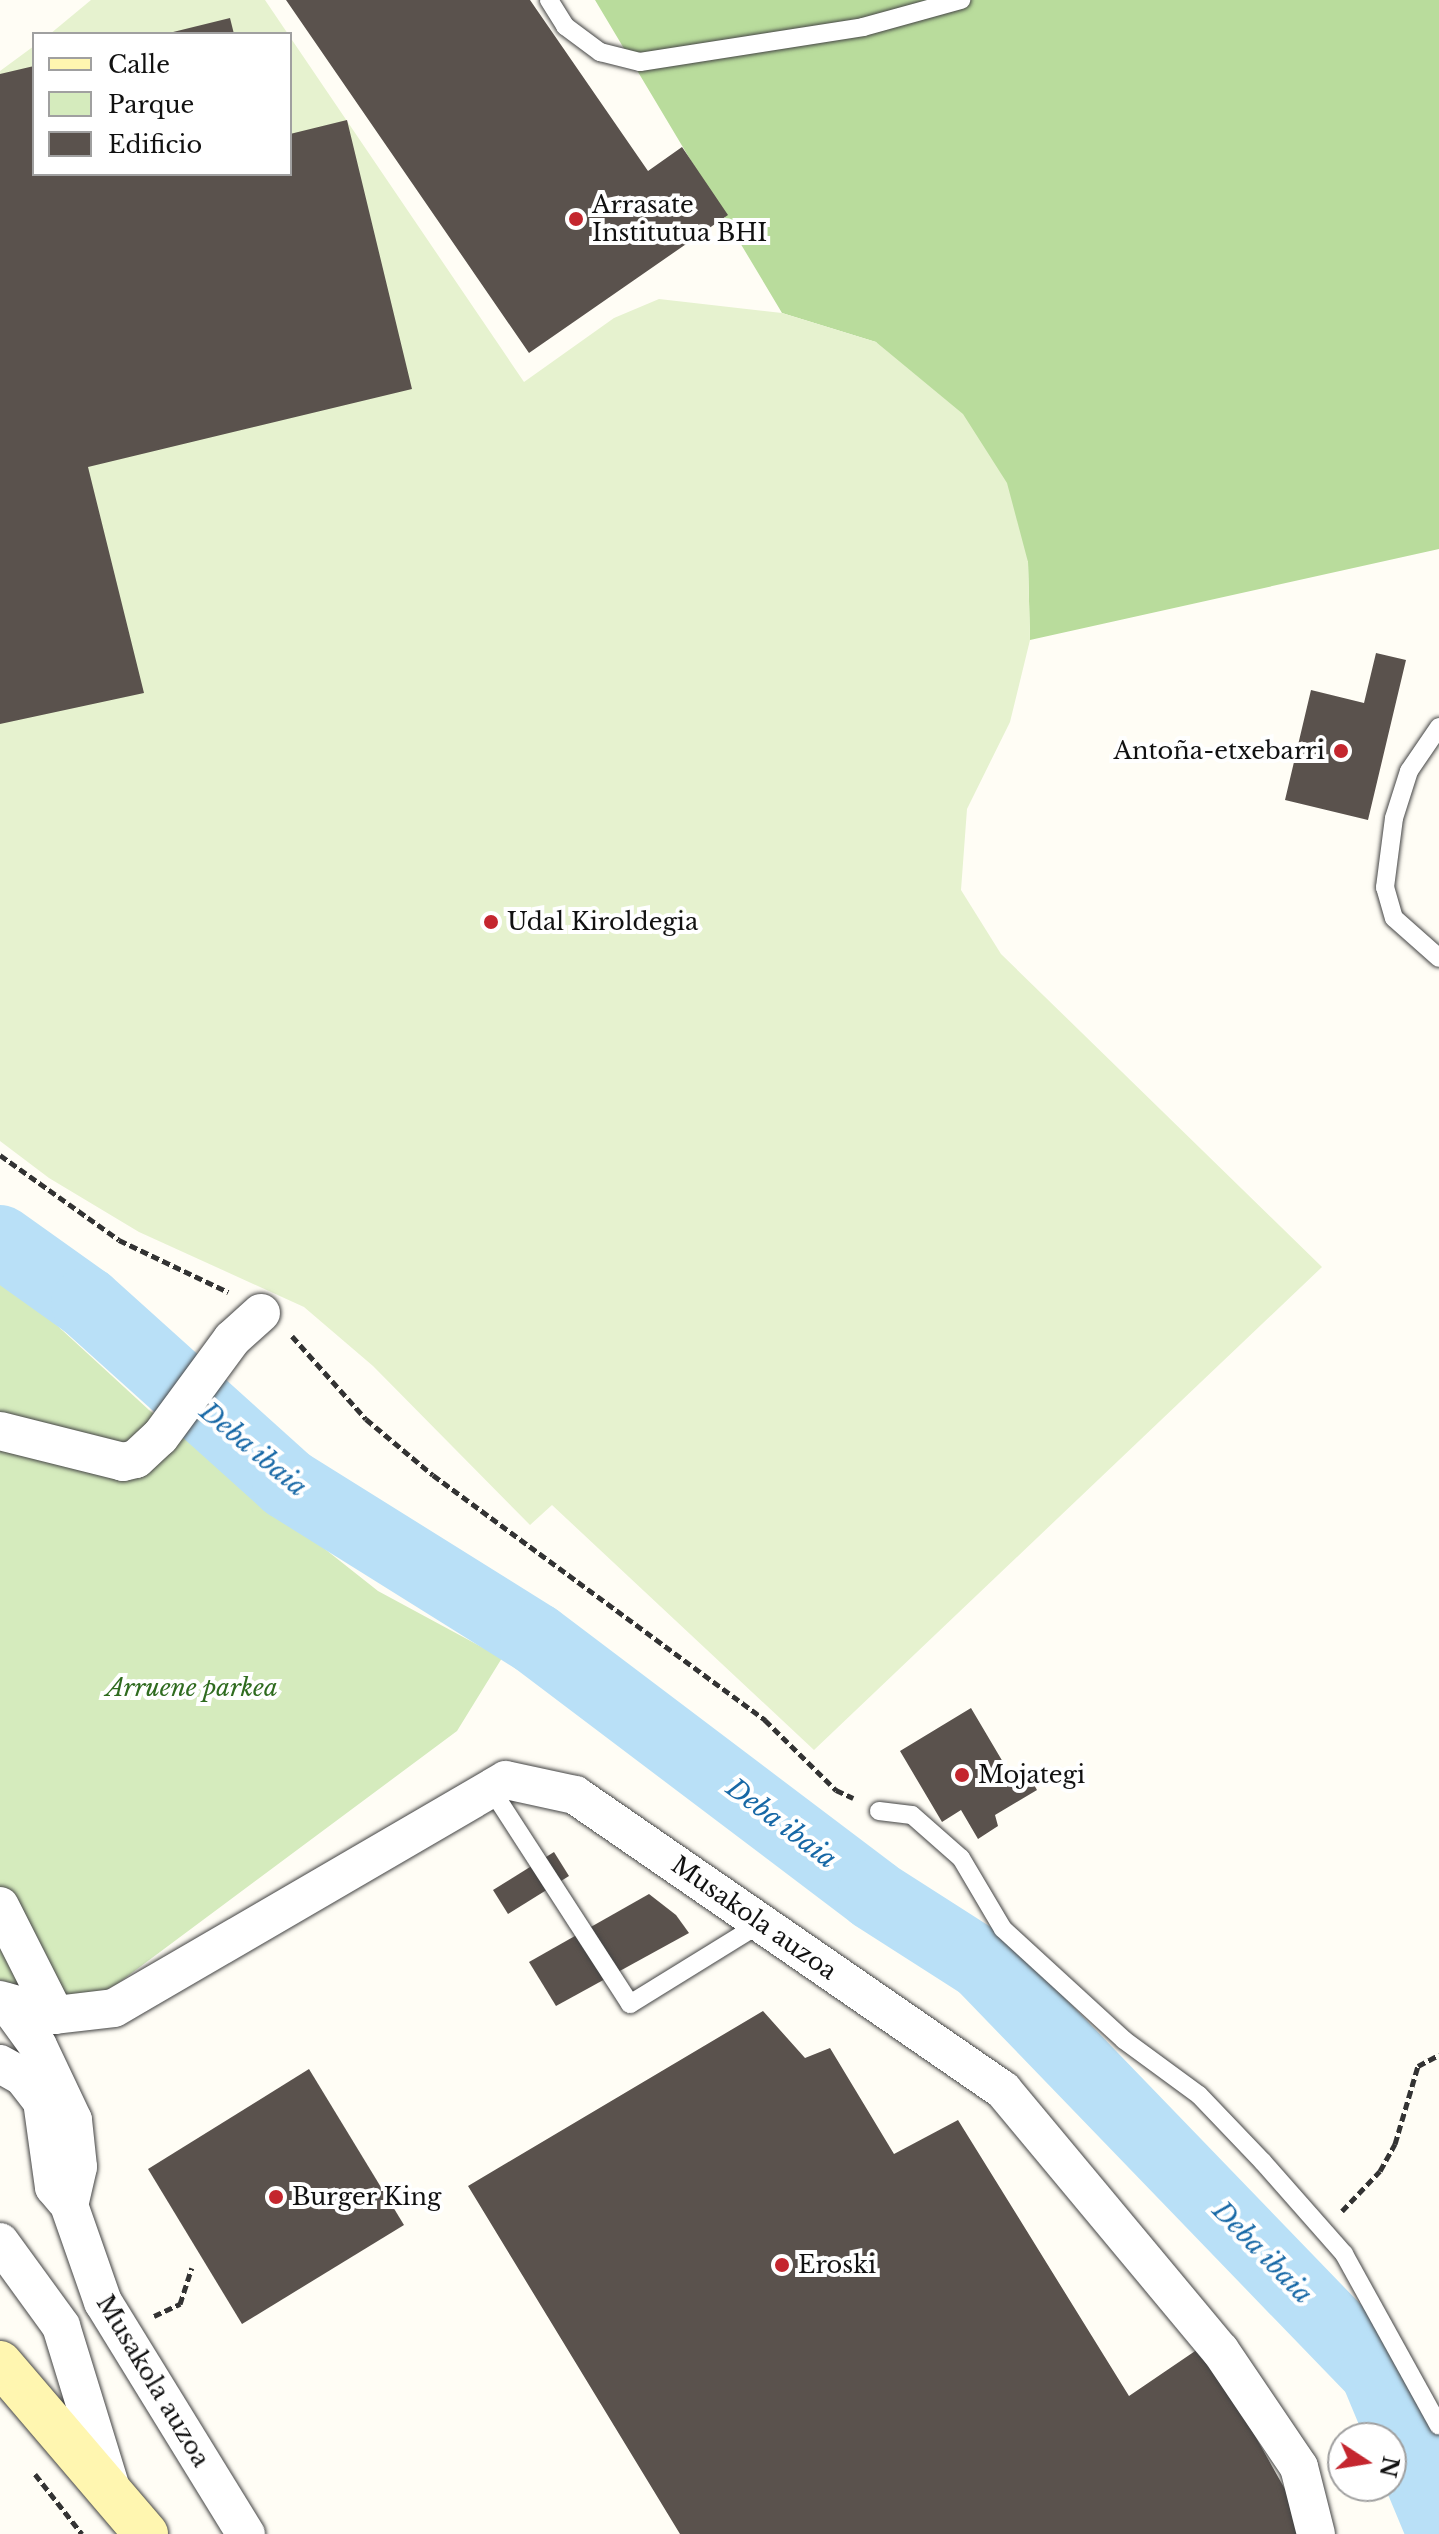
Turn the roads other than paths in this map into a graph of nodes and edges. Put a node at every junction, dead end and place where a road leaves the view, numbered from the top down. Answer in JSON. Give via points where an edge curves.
{"nodes":[{"id":1,"x":549,"y":0,"type":"edge"},
{"id":2,"x":961,"y":0,"type":"edge"},
{"id":3,"x":1439,"y":727,"type":"edge"},
{"id":4,"x":1439,"y":958,"type":"edge"},
{"id":5,"x":261,"y":1313,"type":"road end"},
{"id":6,"x":0,"y":1431,"type":"edge"},
{"id":7,"x":491,"y":1789,"type":"junction"},
{"id":8,"x":879,"y":1811,"type":"road end"},
{"id":9,"x":0,"y":1906,"type":"edge"},
{"id":10,"x":761,"y":1923,"type":"junction"},
{"id":11,"x":3,"y":2001,"type":"edge"},
{"id":12,"x":55,"y":2015,"type":"junction"},
{"id":13,"x":0,"y":2064,"type":"edge"},
{"id":14,"x":69,"y":2205,"type":"junction"},
{"id":15,"x":0,"y":2242,"type":"edge"},
{"id":16,"x":0,"y":2363,"type":"edge"},
{"id":17,"x":1439,"y":2426,"type":"edge"},
{"id":18,"x":113,"y":2494,"type":"junction"},
{"id":19,"x":146,"y":2534,"type":"edge"},
{"id":20,"x":246,"y":2534,"type":"edge"},
{"id":21,"x":1316,"y":2534,"type":"edge"}],
"edges":[{"from":1,"to":2,"type":"lane","via":[[565,26],[600,52],[640,62],[863,27]]},
{"from":3,"to":4,"type":"lane","via":[[1409,771],[1394,818],[1385,887],[1394,918]]},
{"from":5,"to":6,"type":"street","via":[[232,1339],[160,1437],[136,1459],[123,1462]]},
{"from":7,"to":10,"type":"street","name":"Musakola auzoa","via":[[506,1780],[575,1795]]},
{"from":7,"to":10,"type":"lane","via":[[630,2004]]},
{"from":7,"to":12,"type":"street","name":"Musakola auzoa","via":[[122,2005]]},
{"from":8,"to":17,"type":"lane","via":[[912,1815],[961,1858],[1003,1929],[1124,2040],[1199,2095],[1321,2226],[1344,2254]]},
{"from":9,"to":12,"type":"street"},
{"from":10,"to":21,"type":"street","name":"Musakola auzoa","via":[[1003,2090],[1220,2350],[1299,2467]]},
{"from":11,"to":12,"type":"street","name":"Musakola auzoa"},
{"from":11,"to":14,"type":"street","name":"Musakola auzoa","via":[[38,2046],[73,2120],[78,2167]]},
{"from":13,"to":14,"type":"street","via":[[23,2077],[42,2101],[54,2187]]},
{"from":14,"to":20,"type":"street","name":"Musakola auzoa","via":[[119,2332]]},
{"from":15,"to":18,"type":"street","via":[[61,2326]]},
{"from":16,"to":18,"type":"street"},
{"from":18,"to":19,"type":"street"}]}
